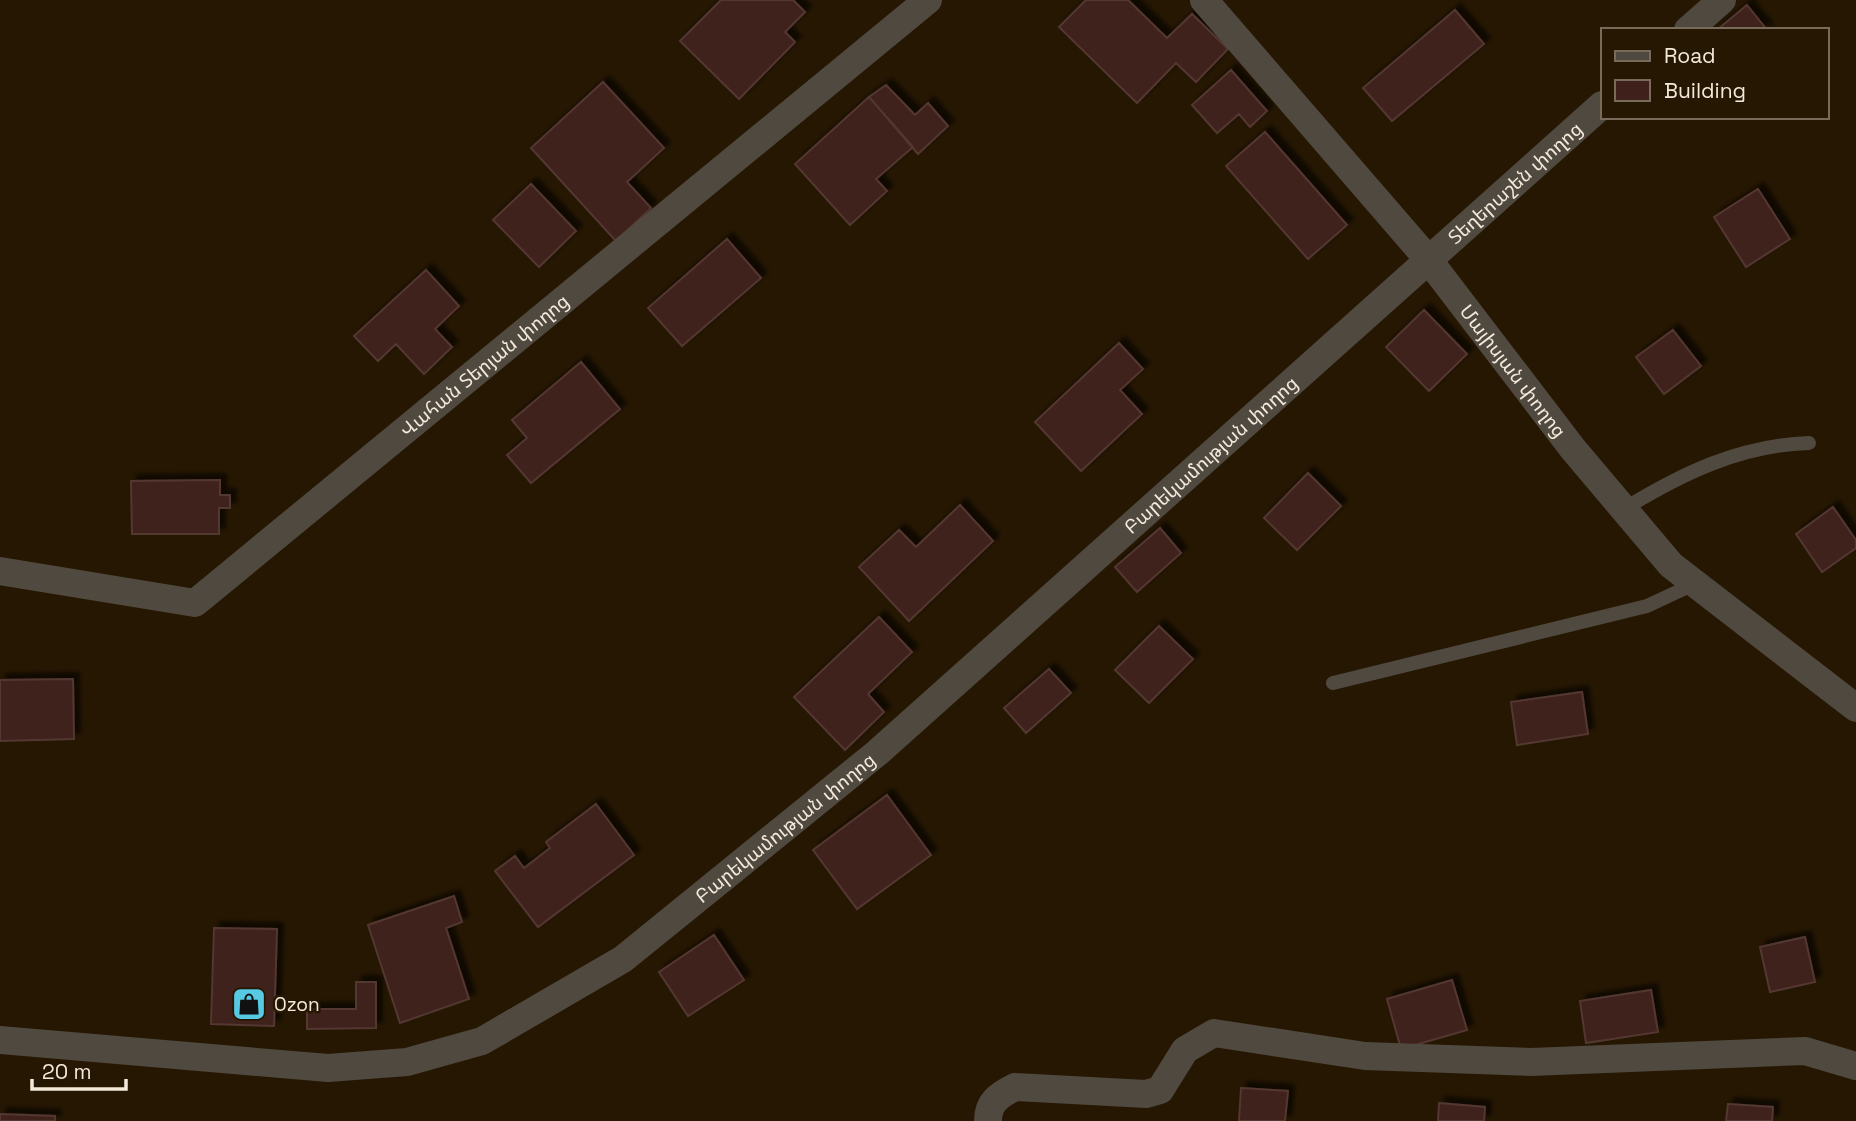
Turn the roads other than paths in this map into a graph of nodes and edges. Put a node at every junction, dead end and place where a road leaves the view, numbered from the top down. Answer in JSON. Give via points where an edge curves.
{"nodes":[{"id":1,"x":928,"y":0,"type":"edge"},
{"id":2,"x":1204,"y":0,"type":"edge"},
{"id":3,"x":1722,"y":0,"type":"edge"},
{"id":4,"x":1690,"y":28,"type":"edge"},
{"id":5,"x":1601,"y":106,"type":"edge"},
{"id":6,"x":1427,"y":258,"type":"junction"},
{"id":7,"x":1809,"y":443,"type":"dead end"},
{"id":8,"x":1624,"y":509,"type":"junction"},
{"id":9,"x":0,"y":572,"type":"edge"},
{"id":10,"x":1694,"y":584,"type":"junction"},
{"id":11,"x":1332,"y":683,"type":"dead end"},
{"id":12,"x":1856,"y":708,"type":"edge"},
{"id":13,"x":0,"y":1040,"type":"edge"},
{"id":14,"x":1856,"y":1066,"type":"edge"},
{"id":15,"x":988,"y":1121,"type":"edge"}],
"edges":[{"from":1,"to":9,"type":"street","name":"Վահան Տերյան փողոց","via":[[195,603]]},
{"from":2,"to":6,"type":"street","name":"Մայիսյան փողոց"},
{"from":3,"to":4,"type":"street"},
{"from":5,"to":6,"type":"street","name":"Տեղերաշեն փողոց"},
{"from":6,"to":8,"type":"street","name":"Մայիսյան փողոց"},
{"from":6,"to":13,"type":"street","name":"Բարեկամության փողոց","via":[[877,752],[623,959],[482,1041],[407,1062],[328,1068]]},
{"from":7,"to":8,"type":"lane","via":[[1772,444],[1679,476]]},
{"from":8,"to":10,"type":"street","name":"Մայիսյան փողոց","via":[[1671,565]]},
{"from":10,"to":11,"type":"lane","via":[[1647,606]]},
{"from":10,"to":12,"type":"street","name":"Մայիսյան փողոց"},
{"from":14,"to":15,"type":"street","via":[[1805,1051],[1531,1062],[1365,1056],[1214,1033],[1185,1050],[1160,1090],[1146,1094],[1014,1087],[997,1096]]}]}
